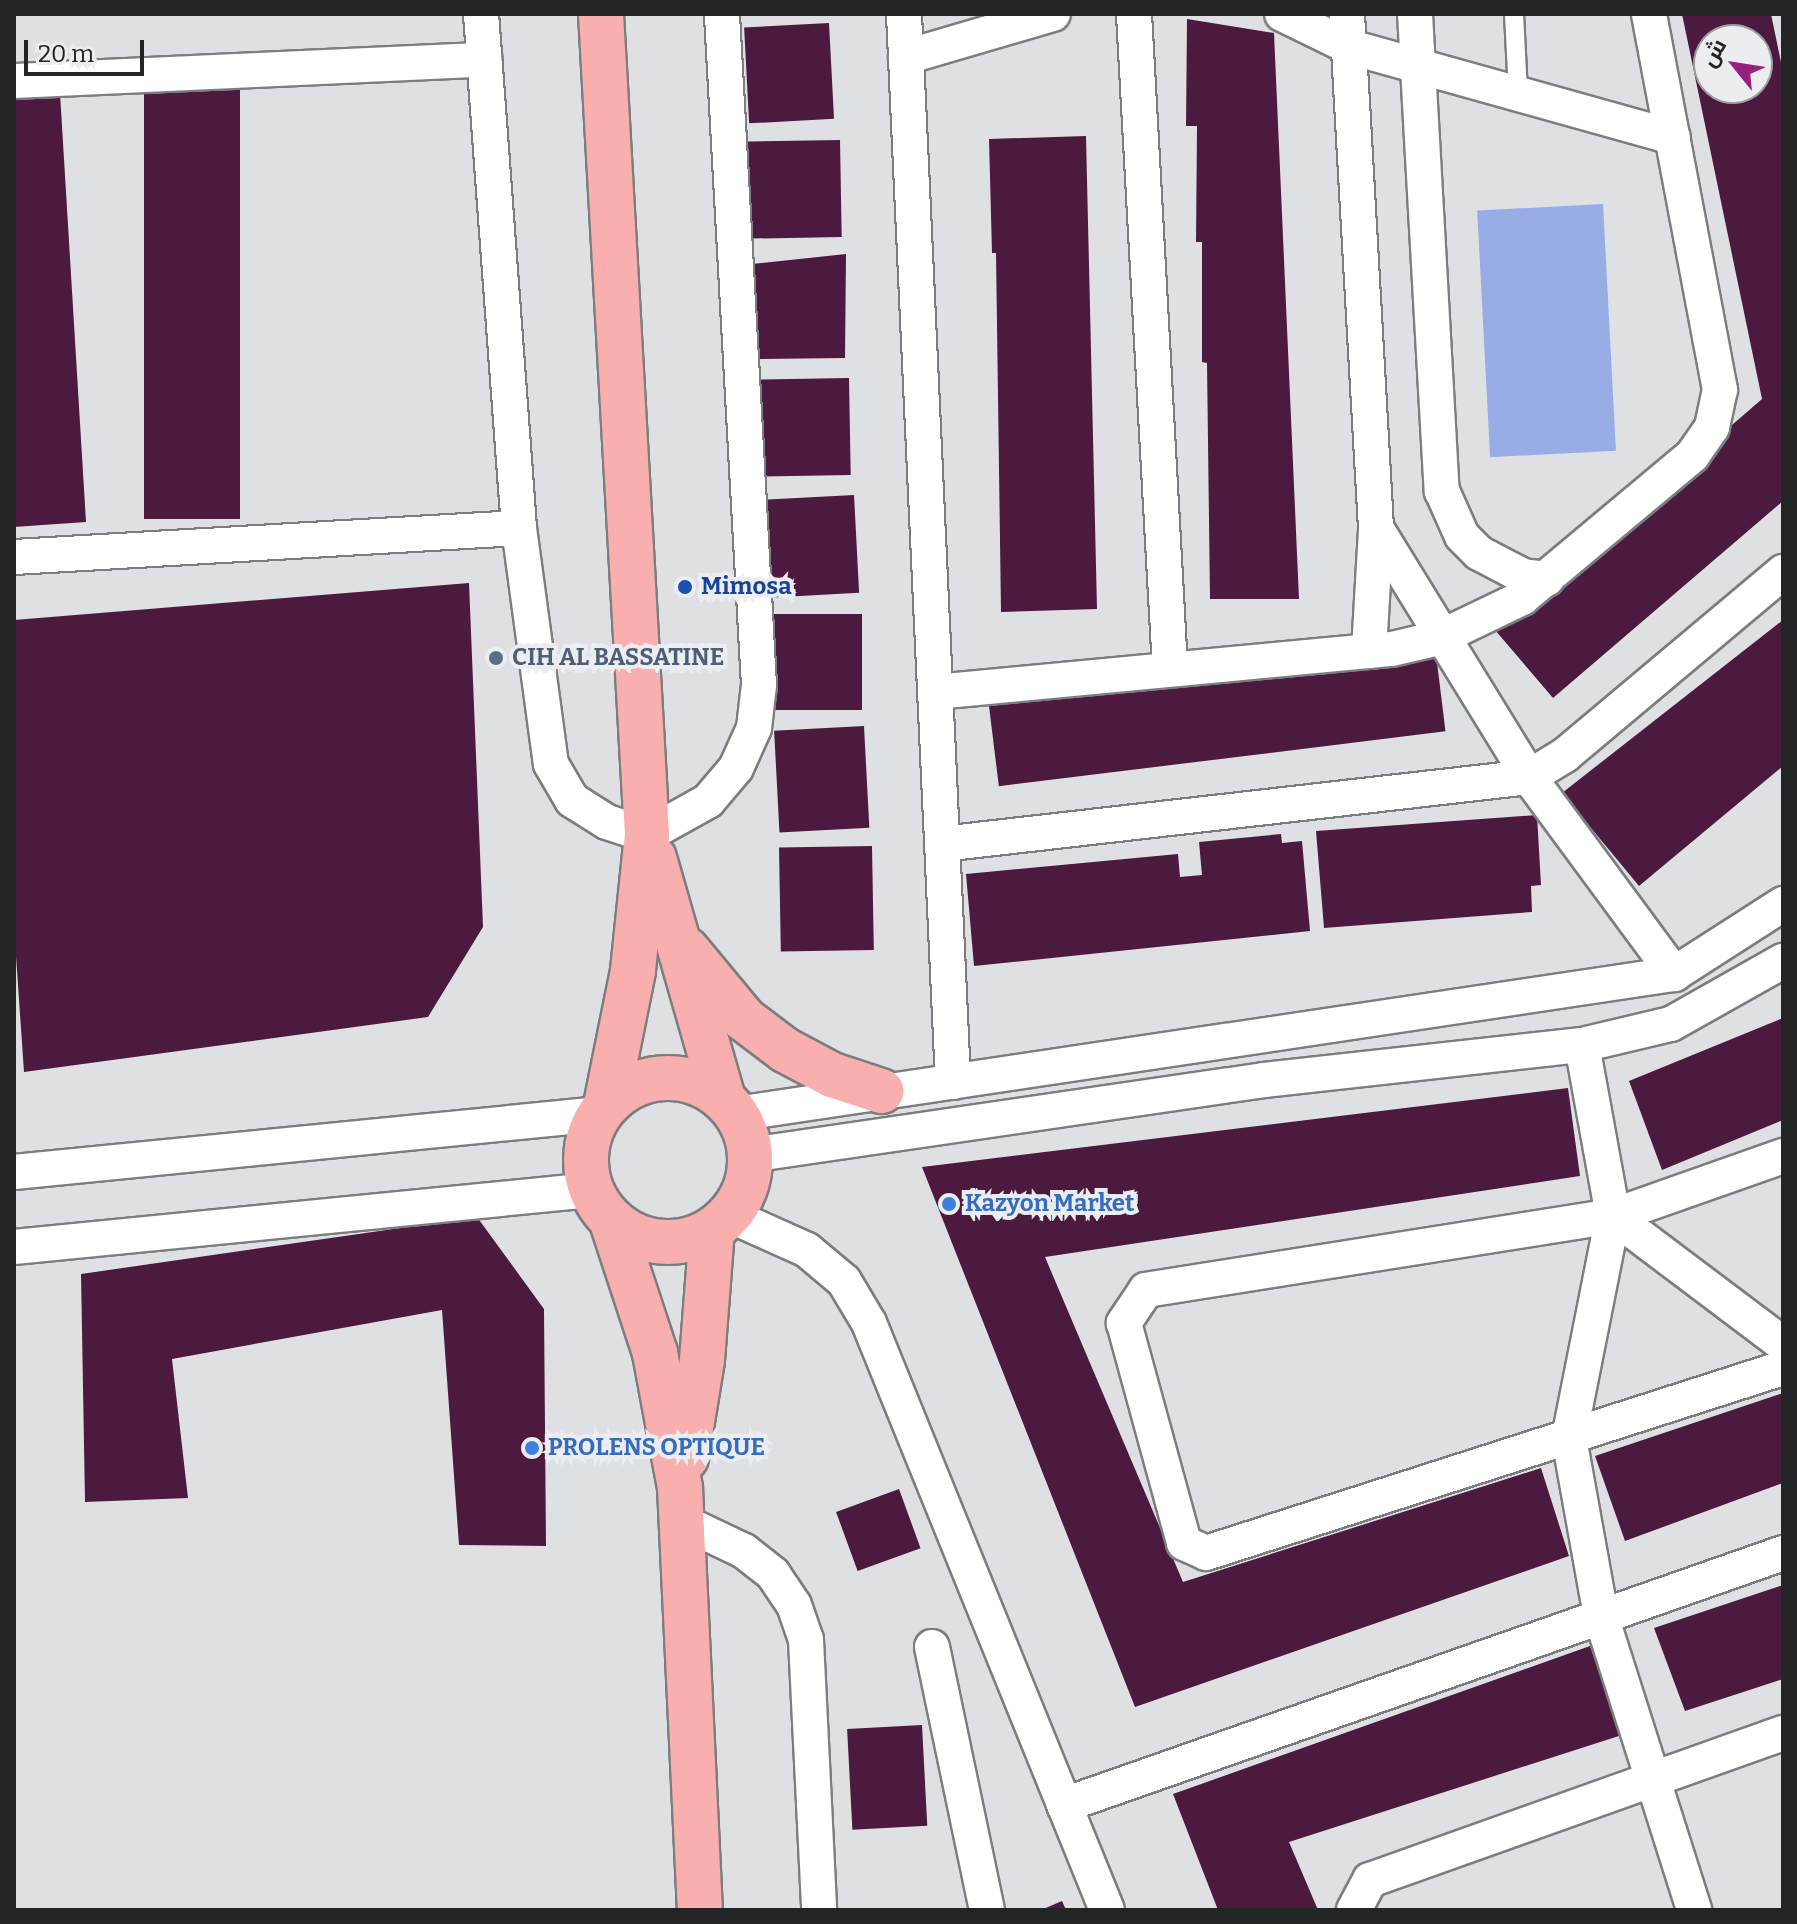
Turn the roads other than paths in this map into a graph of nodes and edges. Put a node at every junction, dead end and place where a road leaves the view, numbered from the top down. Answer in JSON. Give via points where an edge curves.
{"nodes":[{"id":1,"x":481,"y":14,"type":"edge"},
{"id":2,"x":601,"y":14,"type":"edge"},
{"id":3,"x":722,"y":14,"type":"edge"},
{"id":4,"x":904,"y":14,"type":"edge"},
{"id":5,"x":1053,"y":14,"type":"edge"},
{"id":6,"x":1134,"y":14,"type":"edge"},
{"id":7,"x":1282,"y":14,"type":"edge"},
{"id":8,"x":1415,"y":14,"type":"edge"},
{"id":9,"x":1514,"y":14,"type":"edge"},
{"id":10,"x":1649,"y":14,"type":"edge"},
{"id":11,"x":1348,"y":31,"type":"edge"},
{"id":12,"x":906,"y":57,"type":"junction"},
{"id":13,"x":485,"y":60,"type":"junction"},
{"id":14,"x":1418,"y":67,"type":"junction"},
{"id":15,"x":14,"y":81,"type":"edge"},
{"id":16,"x":1518,"y":94,"type":"junction"},
{"id":17,"x":1673,"y":137,"type":"junction"},
{"id":18,"x":519,"y":528,"type":"junction"},
{"id":19,"x":1376,"y":528,"type":"junction"},
{"id":20,"x":14,"y":557,"type":"edge"},
{"id":21,"x":1783,"y":572,"type":"edge"},
{"id":22,"x":1547,"y":579,"type":"junction"},
{"id":23,"x":1439,"y":638,"type":"junction"},
{"id":24,"x":1369,"y":651,"type":"junction"},
{"id":25,"x":1170,"y":669,"type":"junction"},
{"id":26,"x":935,"y":692,"type":"junction"},
{"id":27,"x":1529,"y":777,"type":"junction"},
{"id":28,"x":647,"y":835,"type":"junction"},
{"id":29,"x":942,"y":844,"type":"junction"},
{"id":30,"x":1783,"y":904,"type":"edge"},
{"id":31,"x":679,"y":937,"type":"junction"},
{"id":32,"x":1783,"y":961,"type":"edge"},
{"id":33,"x":1674,"y":974,"type":"junction"},
{"id":34,"x":1582,"y":1045,"type":"junction"},
{"id":35,"x":953,"y":1082,"type":"junction"},
{"id":36,"x":881,"y":1091,"type":"junction"},
{"id":37,"x":730,"y":1106,"type":"junction"},
{"id":38,"x":603,"y":1110,"type":"junction"},
{"id":39,"x":750,"y":1155,"type":"junction"},
{"id":40,"x":1783,"y":1156,"type":"edge"},
{"id":41,"x":14,"y":1172,"type":"edge"},
{"id":42,"x":602,"y":1206,"type":"junction"},
{"id":43,"x":1613,"y":1216,"type":"junction"},
{"id":44,"x":721,"y":1222,"type":"junction"},
{"id":45,"x":14,"y":1237,"type":"edge"},
{"id":46,"x":14,"y":1247,"type":"edge"},
{"id":47,"x":1783,"y":1344,"type":"edge"},
{"id":48,"x":1783,"y":1368,"type":"edge"},
{"id":49,"x":1569,"y":1438,"type":"junction"},
{"id":50,"x":680,"y":1505,"type":"junction"},
{"id":51,"x":1783,"y":1553,"type":"edge"},
{"id":52,"x":1601,"y":1616,"type":"junction"},
{"id":53,"x":932,"y":1647,"type":"dead end"},
{"id":54,"x":1783,"y":1733,"type":"edge"},
{"id":55,"x":1653,"y":1779,"type":"junction"},
{"id":56,"x":1064,"y":1805,"type":"junction"},
{"id":57,"x":700,"y":1910,"type":"edge"},
{"id":58,"x":819,"y":1910,"type":"edge"},
{"id":59,"x":987,"y":1910,"type":"edge"},
{"id":60,"x":1107,"y":1910,"type":"edge"},
{"id":61,"x":1354,"y":1910,"type":"edge"},
{"id":62,"x":1694,"y":1910,"type":"edge"}],
"edges":[{"from":1,"to":13,"type":"street"},
{"from":2,"to":28,"type":"main road"},
{"from":3,"to":28,"type":"street","via":[[759,685],[754,728],[736,768],[708,801]]},
{"from":4,"to":12,"type":"street"},
{"from":5,"to":12,"type":"street"},
{"from":6,"to":25,"type":"street"},
{"from":7,"to":11,"type":"street"},
{"from":8,"to":14,"type":"street"},
{"from":9,"to":16,"type":"lane"},
{"from":10,"to":17,"type":"street"},
{"from":11,"to":14,"type":"street"},
{"from":11,"to":19,"type":"street"},
{"from":12,"to":26,"type":"street"},
{"from":13,"to":15,"type":"street"},
{"from":13,"to":18,"type":"street"},
{"from":14,"to":16,"type":"street"},
{"from":14,"to":22,"type":"street","via":[[1442,491],[1462,536],[1479,553],[1500,567]]},
{"from":16,"to":17,"type":"street"},
{"from":17,"to":22,"type":"street","via":[[1718,370],[1718,409],[1692,456]]},
{"from":18,"to":20,"type":"street"},
{"from":18,"to":28,"type":"street","via":[[551,764],[572,800],[607,822]]},
{"from":19,"to":23,"type":"street"},
{"from":19,"to":24,"type":"street"},
{"from":21,"to":27,"type":"street","via":[[1565,755]]},
{"from":22,"to":23,"type":"street","via":[[1496,614]]},
{"from":23,"to":24,"type":"street"},
{"from":23,"to":27,"type":"street"},
{"from":24,"to":25,"type":"street"},
{"from":25,"to":26,"type":"street"},
{"from":26,"to":29,"type":"street"},
{"from":27,"to":29,"type":"street"},
{"from":27,"to":33,"type":"street"},
{"from":28,"to":31,"type":"main road"},
{"from":28,"to":38,"type":"main road","via":[[633,971]]},
{"from":29,"to":35,"type":"street"},
{"from":30,"to":33,"type":"street"},
{"from":31,"to":36,"type":"main road","via":[[708,981],[744,1019],[832,1075]]},
{"from":31,"to":37,"type":"main road"},
{"from":32,"to":34,"type":"street","via":[[1671,1024]]},
{"from":33,"to":35,"type":"street"},
{"from":34,"to":39,"type":"street","via":[[1264,1080]]},
{"from":34,"to":43,"type":"street"},
{"from":35,"to":36,"type":"street"},
{"from":36,"to":37,"type":"street"},
{"from":37,"to":38,"type":"main road","via":[[704,1086],[663,1078],[622,1092]]},
{"from":37,"to":39,"type":"main road"},
{"from":38,"to":41,"type":"street"},
{"from":38,"to":42,"type":"main road","via":[[587,1144]]},
{"from":39,"to":44,"type":"main road","via":[[748,1177]]},
{"from":40,"to":43,"type":"street"},
{"from":42,"to":44,"type":"main road","via":[[650,1241],[672,1243]]},
{"from":42,"to":46,"type":"street"},
{"from":42,"to":50,"type":"main road","via":[[655,1353]]},
{"from":43,"to":47,"type":"street"},
{"from":43,"to":49,"type":"street"},
{"from":43,"to":49,"type":"street","via":[[1146,1290],[1124,1323],[1184,1543],[1206,1553]]},
{"from":44,"to":50,"type":"main road"},
{"from":44,"to":56,"type":"street","via":[[807,1250],[844,1281],[869,1323]]},
{"from":45,"to":46,"type":"street"},
{"from":48,"to":49,"type":"street"},
{"from":49,"to":52,"type":"street"},
{"from":50,"to":57,"type":"main road"},
{"from":50,"to":58,"type":"street","via":[[773,1574],[794,1605],[806,1640]]},
{"from":51,"to":52,"type":"street"},
{"from":52,"to":55,"type":"street"},
{"from":52,"to":56,"type":"street"},
{"from":53,"to":59,"type":"street"},
{"from":54,"to":55,"type":"street"},
{"from":55,"to":61,"type":"street","via":[[1370,1880]]},
{"from":55,"to":62,"type":"street"},
{"from":56,"to":60,"type":"street"}]}
